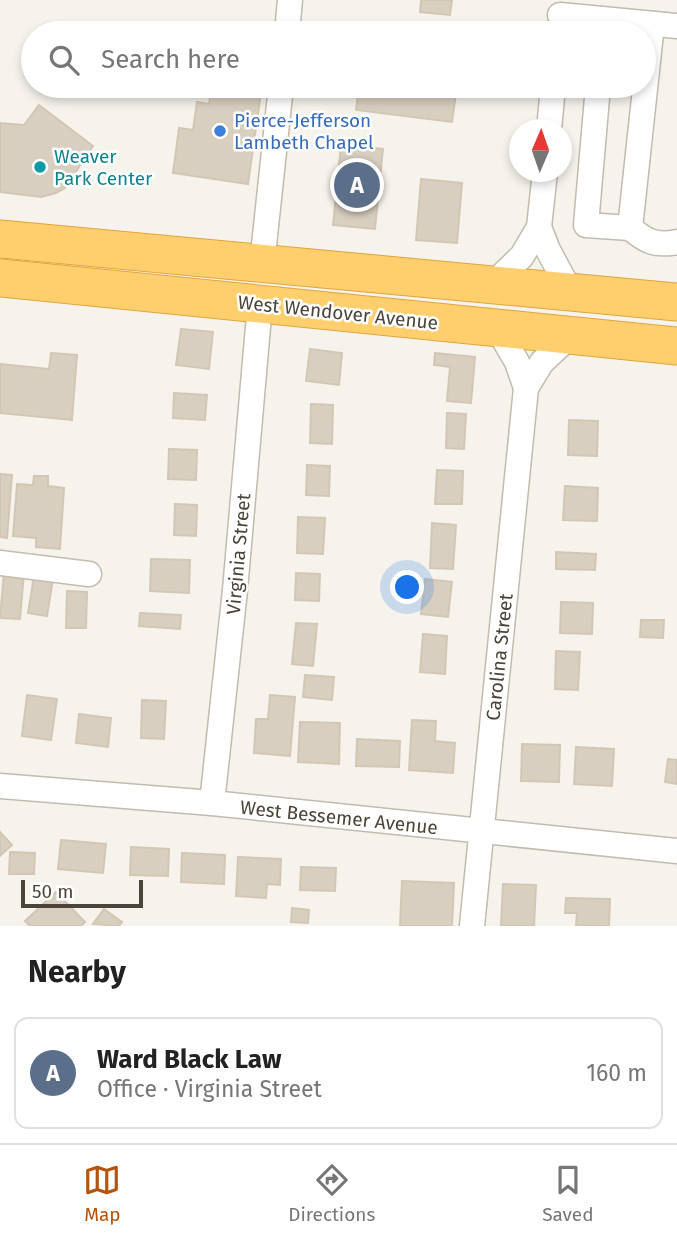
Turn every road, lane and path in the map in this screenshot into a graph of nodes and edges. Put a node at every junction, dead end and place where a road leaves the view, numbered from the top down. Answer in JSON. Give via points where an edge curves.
{"nodes":[{"id":1,"x":290,"y":0,"type":"edge"},
{"id":2,"x":560,"y":16,"type":"edge"},
{"id":3,"x":288,"y":21,"type":"edge"},
{"id":4,"x":582,"y":21,"type":"edge"},
{"id":5,"x":656,"y":24,"type":"edge"},
{"id":6,"x":677,"y":26,"type":"edge"},
{"id":7,"x":280,"y":98,"type":"edge"},
{"id":8,"x":553,"y":98,"type":"edge"},
{"id":9,"x":597,"y":98,"type":"edge"},
{"id":10,"x":644,"y":98,"type":"edge"},
{"id":11,"x":550,"y":119,"type":"edge"},
{"id":12,"x":544,"y":182,"type":"edge"},
{"id":13,"x":539,"y":227,"type":"junction"},
{"id":14,"x":630,"y":228,"type":"junction"},
{"id":15,"x":0,"y":239,"type":"edge"},
{"id":16,"x":677,"y":242,"type":"edge"},
{"id":17,"x":262,"y":264,"type":"junction"},
{"id":18,"x":0,"y":265,"type":"edge"},
{"id":19,"x":0,"y":278,"type":"edge"},
{"id":20,"x":492,"y":285,"type":"junction"},
{"id":21,"x":571,"y":293,"type":"junction"},
{"id":22,"x":677,"y":302,"type":"edge"},
{"id":23,"x":260,"y":304,"type":"junction"},
{"id":24,"x":497,"y":328,"type":"junction"},
{"id":25,"x":571,"y":335,"type":"junction"},
{"id":26,"x":677,"y":346,"type":"edge"},
{"id":27,"x":526,"y":388,"type":"junction"},
{"id":28,"x":0,"y":563,"type":"edge"},
{"id":29,"x":89,"y":574,"type":"dead end"},
{"id":30,"x":0,"y":786,"type":"edge"},
{"id":31,"x":212,"y":803,"type":"junction"},
{"id":32,"x":481,"y":832,"type":"junction"},
{"id":33,"x":677,"y":851,"type":"edge"},
{"id":34,"x":472,"y":926,"type":"edge"}],
"edges":[{"from":1,"to":3,"type":"street"},
{"from":2,"to":4,"type":"street"},
{"from":5,"to":6,"type":"street"},
{"from":7,"to":17,"type":"street"},
{"from":8,"to":11,"type":"street"},
{"from":9,"to":14,"type":"street","via":[[586,225]]},
{"from":10,"to":14,"type":"street"},
{"from":12,"to":13,"type":"street"},
{"from":13,"to":20,"type":"street","via":[[522,256]]},
{"from":13,"to":21,"type":"street"},
{"from":14,"to":16,"type":"street","via":[[645,241]]},
{"from":15,"to":17,"type":"highway","name":"West Wendover Avenue"},
{"from":17,"to":18,"type":"highway","via":[[254,274],[239,279]]},
{"from":17,"to":20,"type":"highway","name":"West Wendover Avenue"},
{"from":19,"to":23,"type":"highway","name":"West Wendover Avenue"},
{"from":20,"to":21,"type":"highway","name":"West Wendover Avenue"},
{"from":21,"to":22,"type":"highway","name":"West Wendover Avenue"},
{"from":23,"to":24,"type":"highway","name":"West Wendover Avenue"},
{"from":23,"to":31,"type":"street","name":"Virginia Street"},
{"from":24,"to":25,"type":"highway","name":"West Wendover Avenue"},
{"from":24,"to":27,"type":"street","name":"Carolina Street"},
{"from":25,"to":26,"type":"highway","name":"West Wendover Avenue"},
{"from":25,"to":27,"type":"street","name":"Carolina Street","via":[[542,362]]},
{"from":27,"to":32,"type":"street","name":"Carolina Street"},
{"from":28,"to":29,"type":"street"},
{"from":30,"to":31,"type":"street","name":"West Bessemer Avenue"},
{"from":31,"to":32,"type":"street","name":"West Bessemer Avenue"},
{"from":32,"to":33,"type":"street","name":"West Bessemer Avenue"},
{"from":32,"to":34,"type":"street","name":"Carolina Street"}]}
